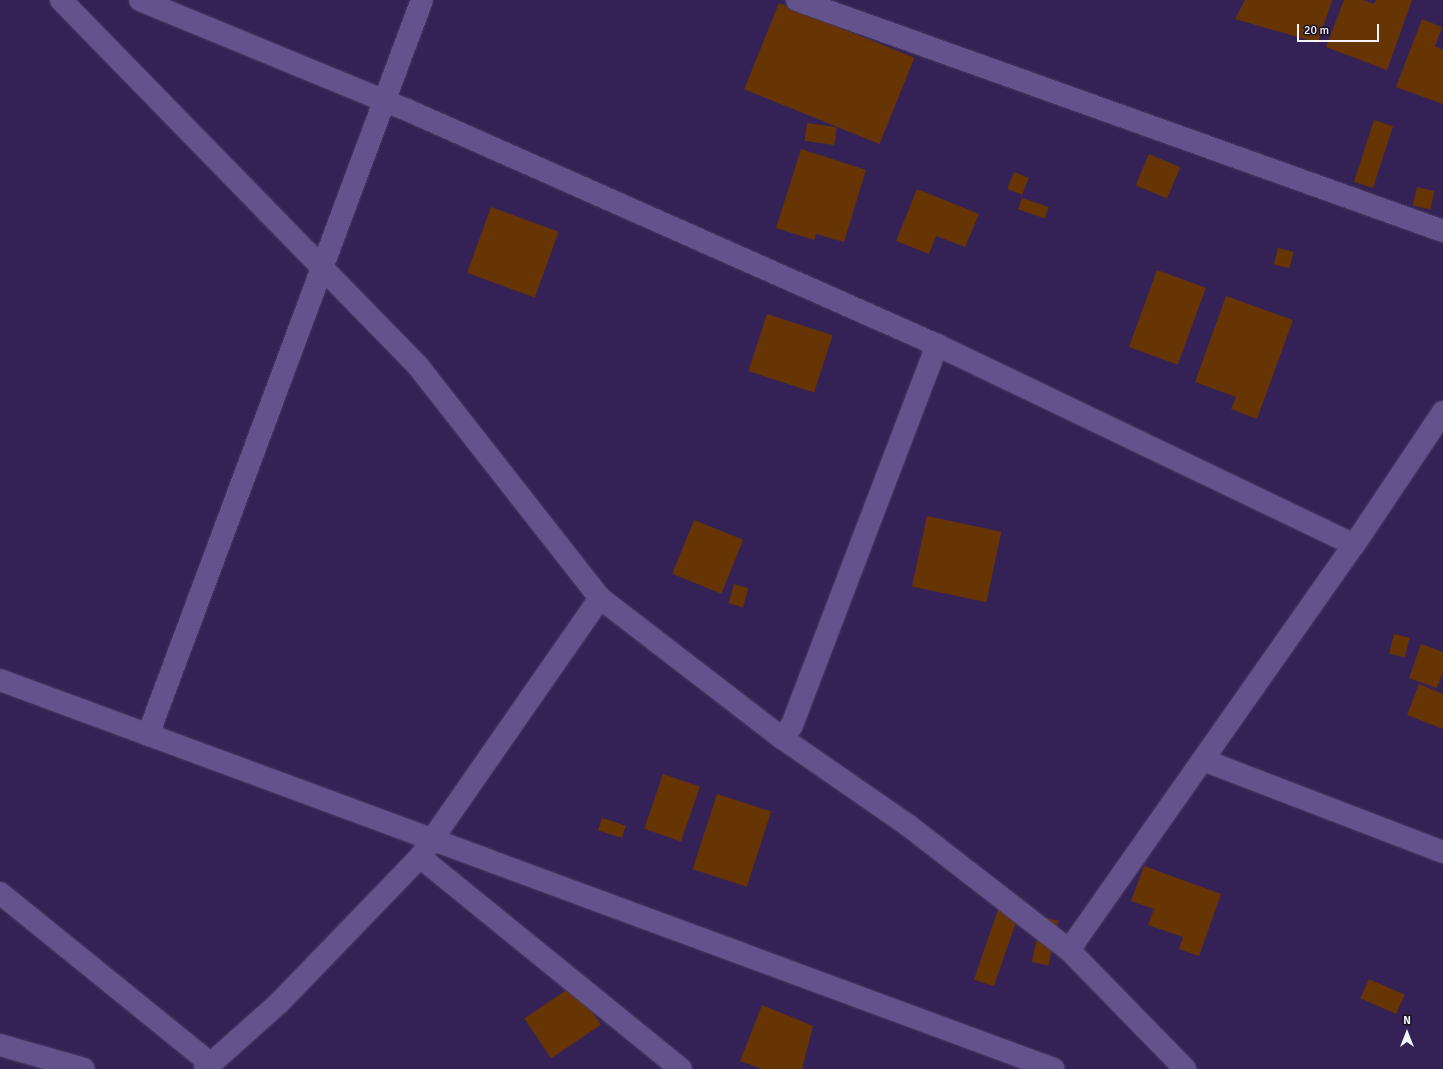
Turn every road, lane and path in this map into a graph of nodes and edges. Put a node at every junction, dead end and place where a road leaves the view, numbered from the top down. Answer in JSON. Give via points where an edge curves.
{"nodes":[{"id":1,"x":60,"y":0,"type":"edge"},
{"id":2,"x":140,"y":0,"type":"edge"},
{"id":3,"x":422,"y":0,"type":"edge"},
{"id":4,"x":797,"y":0,"type":"edge"},
{"id":5,"x":384,"y":100,"type":"junction"},
{"id":6,"x":1443,"y":232,"type":"edge"},
{"id":7,"x":322,"y":268,"type":"junction"},
{"id":8,"x":937,"y":345,"type":"junction"},
{"id":9,"x":1443,"y":412,"type":"edge"},
{"id":10,"x":1354,"y":545,"type":"junction"},
{"id":11,"x":600,"y":598,"type":"junction"},
{"id":12,"x":0,"y":680,"type":"edge"},
{"id":13,"x":148,"y":735,"type":"junction"},
{"id":14,"x":782,"y":738,"type":"junction"},
{"id":15,"x":1203,"y":760,"type":"junction"},
{"id":16,"x":426,"y":848,"type":"junction"},
{"id":17,"x":1443,"y":852,"type":"edge"},
{"id":18,"x":0,"y":892,"type":"edge"},
{"id":19,"x":1069,"y":950,"type":"junction"},
{"id":20,"x":0,"y":1045,"type":"edge"},
{"id":21,"x":208,"y":1066,"type":"edge"},
{"id":22,"x":84,"y":1069,"type":"edge"},
{"id":23,"x":681,"y":1069,"type":"edge"},
{"id":24,"x":1054,"y":1069,"type":"edge"},
{"id":25,"x":1185,"y":1069,"type":"edge"}],
"edges":[{"from":1,"to":7,"type":"street"},
{"from":2,"to":5,"type":"street"},
{"from":3,"to":5,"type":"street"},
{"from":4,"to":6,"type":"street"},
{"from":5,"to":7,"type":"street"},
{"from":5,"to":8,"type":"street"},
{"from":7,"to":11,"type":"street","via":[[418,366]]},
{"from":7,"to":13,"type":"street"},
{"from":8,"to":10,"type":"street"},
{"from":8,"to":14,"type":"street","via":[[792,725]]},
{"from":9,"to":10,"type":"street"},
{"from":10,"to":15,"type":"street"},
{"from":11,"to":14,"type":"street"},
{"from":11,"to":16,"type":"street"},
{"from":12,"to":13,"type":"street"},
{"from":13,"to":16,"type":"street"},
{"from":14,"to":19,"type":"street","via":[[909,826]]},
{"from":15,"to":17,"type":"street"},
{"from":15,"to":19,"type":"street"},
{"from":16,"to":21,"type":"street","via":[[279,1003]]},
{"from":16,"to":23,"type":"street"},
{"from":16,"to":24,"type":"street"},
{"from":18,"to":21,"type":"street"},
{"from":19,"to":25,"type":"street"},
{"from":20,"to":22,"type":"street"}]}
